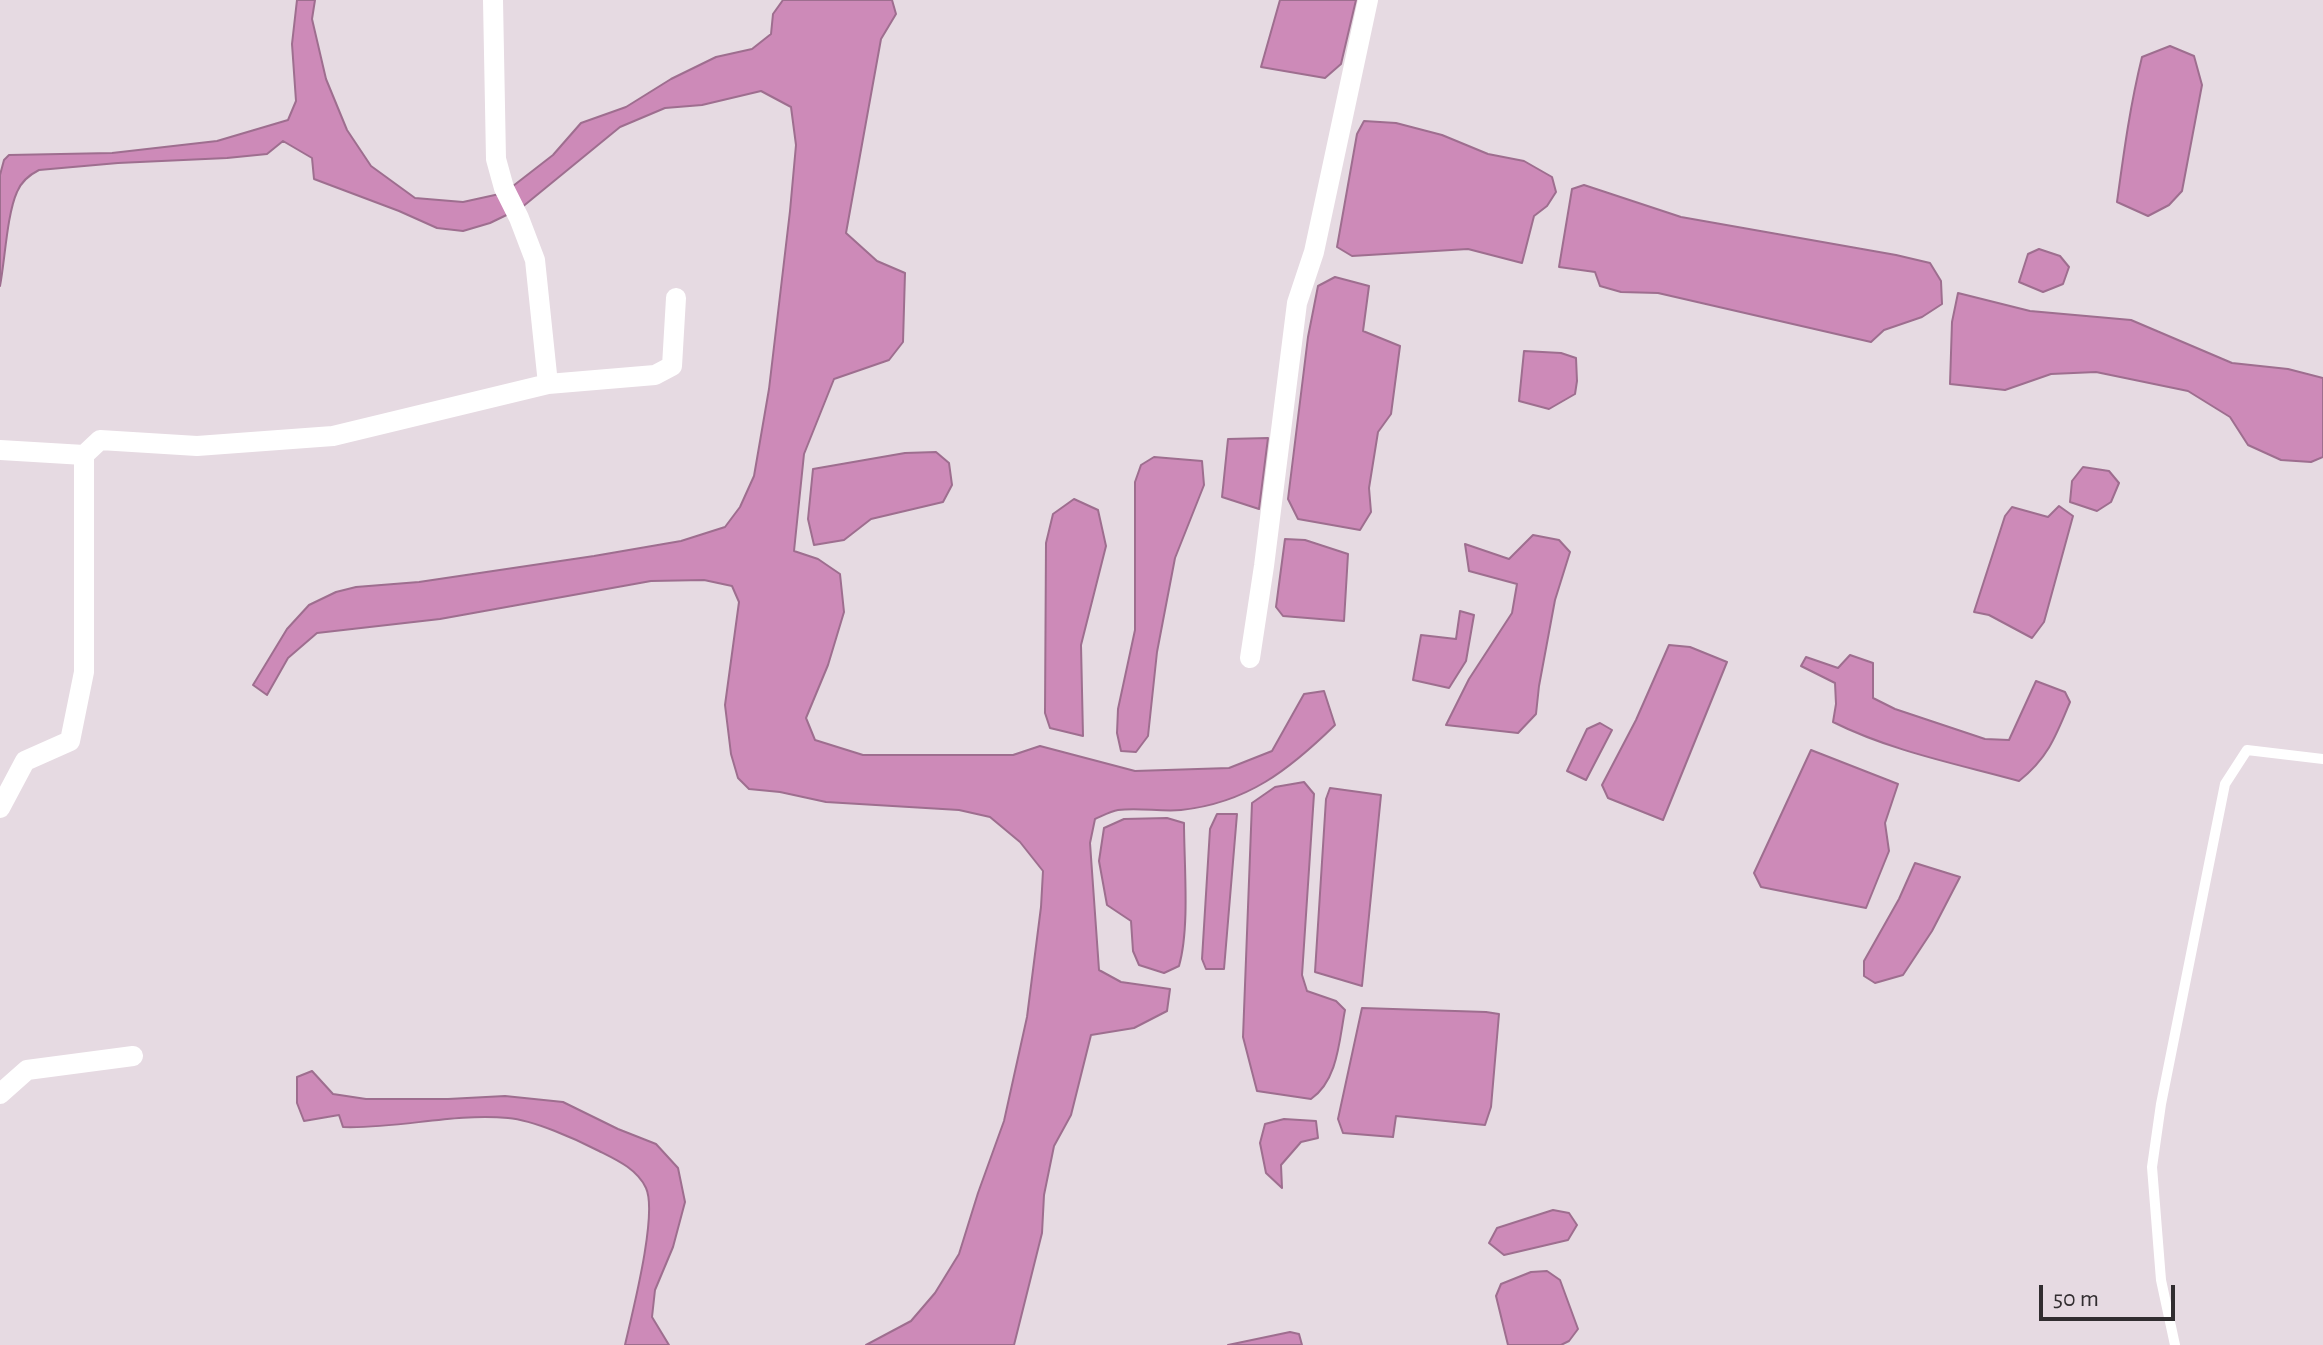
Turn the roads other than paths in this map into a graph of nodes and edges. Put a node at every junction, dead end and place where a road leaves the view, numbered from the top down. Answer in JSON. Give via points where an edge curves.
{"nodes":[{"id":1,"x":493,"y":0,"type":"edge"},
{"id":2,"x":1368,"y":0,"type":"edge"},
{"id":3,"x":676,"y":298,"type":"dead end"},
{"id":4,"x":548,"y":384,"type":"junction"},
{"id":5,"x":0,"y":450,"type":"edge"},
{"id":6,"x":84,"y":455,"type":"junction"},
{"id":7,"x":1250,"y":658,"type":"dead end"},
{"id":8,"x":2323,"y":759,"type":"edge"},
{"id":9,"x":0,"y":808,"type":"edge"},
{"id":10,"x":133,"y":1056,"type":"dead end"},
{"id":11,"x":0,"y":1094,"type":"edge"},
{"id":12,"x":2175,"y":1345,"type":"edge"}],
"edges":[{"from":1,"to":4,"type":"street","via":[[496,159],[535,260]]},
{"from":2,"to":7,"type":"street","via":[[1314,252],[1297,303]]},
{"from":3,"to":4,"type":"street","via":[[672,366],[655,375]]},
{"from":4,"to":6,"type":"street","via":[[333,436],[197,446],[100,440]]},
{"from":5,"to":6,"type":"street"},
{"from":6,"to":9,"type":"street","via":[[84,672],[70,741],[25,761]]},
{"from":8,"to":12,"type":"lane","via":[[2247,750],[2225,784],[2152,1167],[2161,1280]]},
{"from":10,"to":11,"type":"street","via":[[27,1070]]}]}
